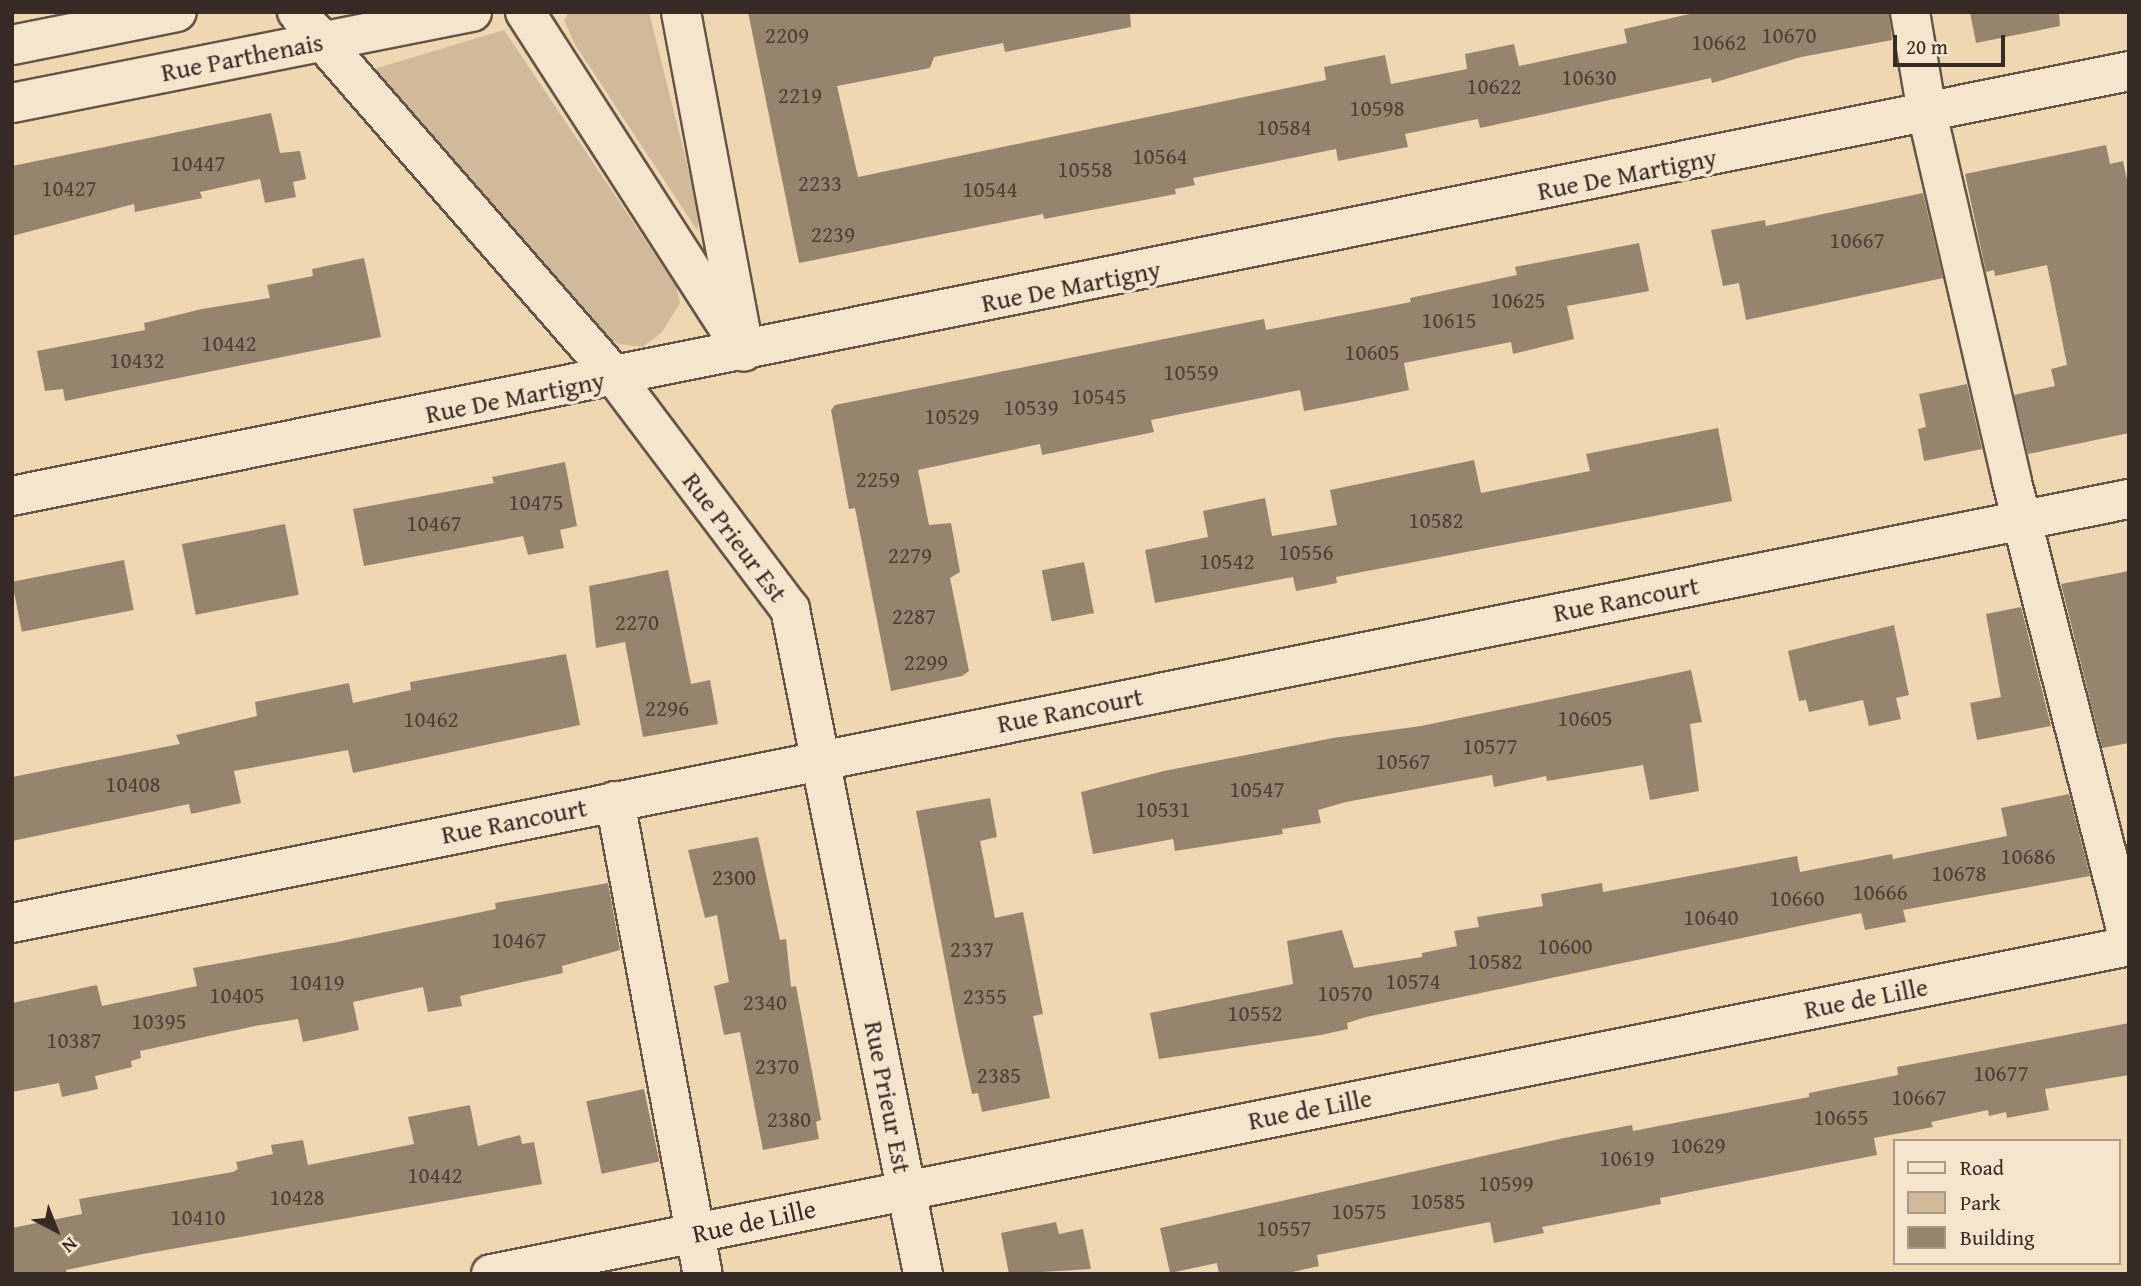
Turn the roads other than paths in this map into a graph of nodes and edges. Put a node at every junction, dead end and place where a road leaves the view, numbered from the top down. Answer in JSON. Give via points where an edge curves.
{"nodes":[{"id":1,"x":177,"y":12,"type":"edge"},
{"id":2,"x":297,"y":12,"type":"edge"},
{"id":3,"x":472,"y":12,"type":"edge"},
{"id":4,"x":526,"y":12,"type":"edge"},
{"id":5,"x":681,"y":12,"type":"edge"},
{"id":6,"x":1910,"y":12,"type":"edge"},
{"id":7,"x":322,"y":41,"type":"junction"},
{"id":8,"x":12,"y":45,"type":"edge"},
{"id":9,"x":2129,"y":71,"type":"edge"},
{"id":10,"x":12,"y":103,"type":"edge"},
{"id":11,"x":1927,"y":113,"type":"junction"},
{"id":12,"x":744,"y":352,"type":"junction"},
{"id":13,"x":615,"y":377,"type":"junction"},
{"id":14,"x":12,"y":496,"type":"edge"},
{"id":15,"x":2129,"y":499,"type":"edge"},
{"id":16,"x":2021,"y":520,"type":"junction"},
{"id":17,"x":822,"y":760,"type":"junction"},
{"id":18,"x":615,"y":801,"type":"junction"},
{"id":19,"x":12,"y":923,"type":"edge"},
{"id":20,"x":2129,"y":944,"type":"edge"},
{"id":21,"x":906,"y":1190,"type":"junction"},
{"id":22,"x":696,"y":1233,"type":"junction"},
{"id":23,"x":491,"y":1274,"type":"edge"},
{"id":24,"x":703,"y":1274,"type":"edge"},
{"id":25,"x":923,"y":1274,"type":"edge"}],
"edges":[{"from":1,"to":8,"type":"street"},
{"from":2,"to":7,"type":"street","name":"Rue Prieur Est"},
{"from":3,"to":7,"type":"street","name":"Rue Parthenais"},
{"from":4,"to":12,"type":"street"},
{"from":5,"to":12,"type":"street"},
{"from":6,"to":11,"type":"street"},
{"from":7,"to":10,"type":"street","name":"Rue Parthenais"},
{"from":7,"to":13,"type":"street","name":"Rue Prieur Est"},
{"from":9,"to":11,"type":"street","name":"Rue De Martigny"},
{"from":11,"to":12,"type":"street","name":"Rue De Martigny"},
{"from":11,"to":16,"type":"street"},
{"from":12,"to":13,"type":"street","name":"Rue De Martigny"},
{"from":13,"to":14,"type":"street","name":"Rue De Martigny"},
{"from":13,"to":17,"type":"street","name":"Rue Prieur Est","via":[[790,609]]},
{"from":15,"to":16,"type":"street","name":"Rue Rancourt"},
{"from":16,"to":17,"type":"street","name":"Rue Rancourt"},
{"from":16,"to":20,"type":"street"},
{"from":17,"to":18,"type":"street","name":"Rue Rancourt"},
{"from":17,"to":21,"type":"street","name":"Rue Prieur Est"},
{"from":18,"to":19,"type":"street","name":"Rue Rancourt"},
{"from":18,"to":22,"type":"street"},
{"from":20,"to":21,"type":"street","name":"Rue de Lille"},
{"from":21,"to":22,"type":"street","name":"Rue de Lille"},
{"from":21,"to":25,"type":"street","name":"Rue Prieur Est"},
{"from":22,"to":23,"type":"street","name":"Rue de Lille"},
{"from":22,"to":24,"type":"street"}]}
